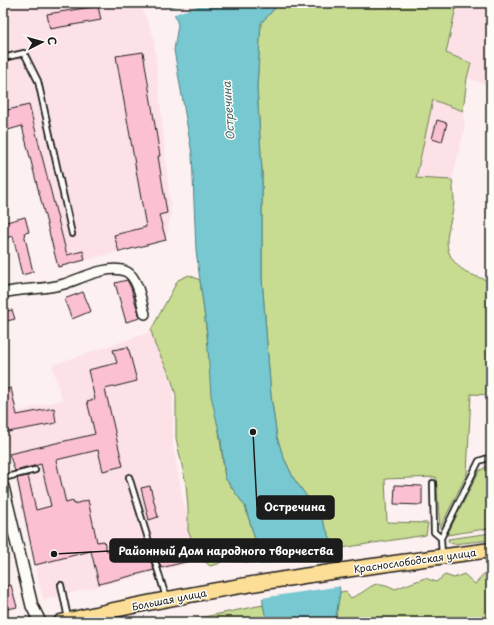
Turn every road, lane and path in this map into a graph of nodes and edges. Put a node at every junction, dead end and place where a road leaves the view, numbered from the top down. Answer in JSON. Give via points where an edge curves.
{"nodes":[{"id":1,"x":3,"y":58,"type":"edge"},
{"id":2,"x":72,"y":234,"type":"dead end"},
{"id":3,"x":3,"y":293,"type":"edge"},
{"id":4,"x":145,"y":314,"type":"dead end"},
{"id":5,"x":491,"y":457,"type":"edge"},
{"id":6,"x":35,"y":470,"type":"dead end"},
{"id":7,"x":129,"y":477,"type":"dead end"},
{"id":8,"x":3,"y":478,"type":"edge"},
{"id":9,"x":433,"y":483,"type":"dead end"},
{"id":10,"x":3,"y":487,"type":"edge"},
{"id":11,"x":441,"y":538,"type":"junction"},
{"id":12,"x":491,"y":550,"type":"edge"},
{"id":13,"x":442,"y":556,"type":"junction"},
{"id":14,"x":254,"y":582,"type":"joint"},
{"id":15,"x":60,"y":585,"type":"dead end"},
{"id":16,"x":166,"y":598,"type":"junction"},
{"id":17,"x":65,"y":621,"type":"edge"},
{"id":18,"x":40,"y":622,"type":"edge"}],
"edges":[{"from":1,"to":2,"type":"lane","via":[[24,53],[38,81]]},
{"from":3,"to":4,"type":"street","via":[[63,285],[114,270],[126,272],[133,278]]},
{"from":5,"to":11,"type":"lane","via":[[479,461]]},
{"from":6,"to":8,"type":"lane"},
{"from":7,"to":16,"type":"lane"},
{"from":9,"to":11,"type":"lane","via":[[434,532]]},
{"from":10,"to":18,"type":"street","via":[[32,606]]},
{"from":11,"to":13,"type":"lane"},
{"from":12,"to":13,"type":"main road","name":"Краснослободская улица"},
{"from":13,"to":14,"type":"main road","name":"Краснослободская улица"},
{"from":14,"to":16,"type":"main road","name":"Большая улица"},
{"from":15,"to":17,"type":"lane"},
{"from":16,"to":17,"type":"main road","name":"Большая улица"}]}
